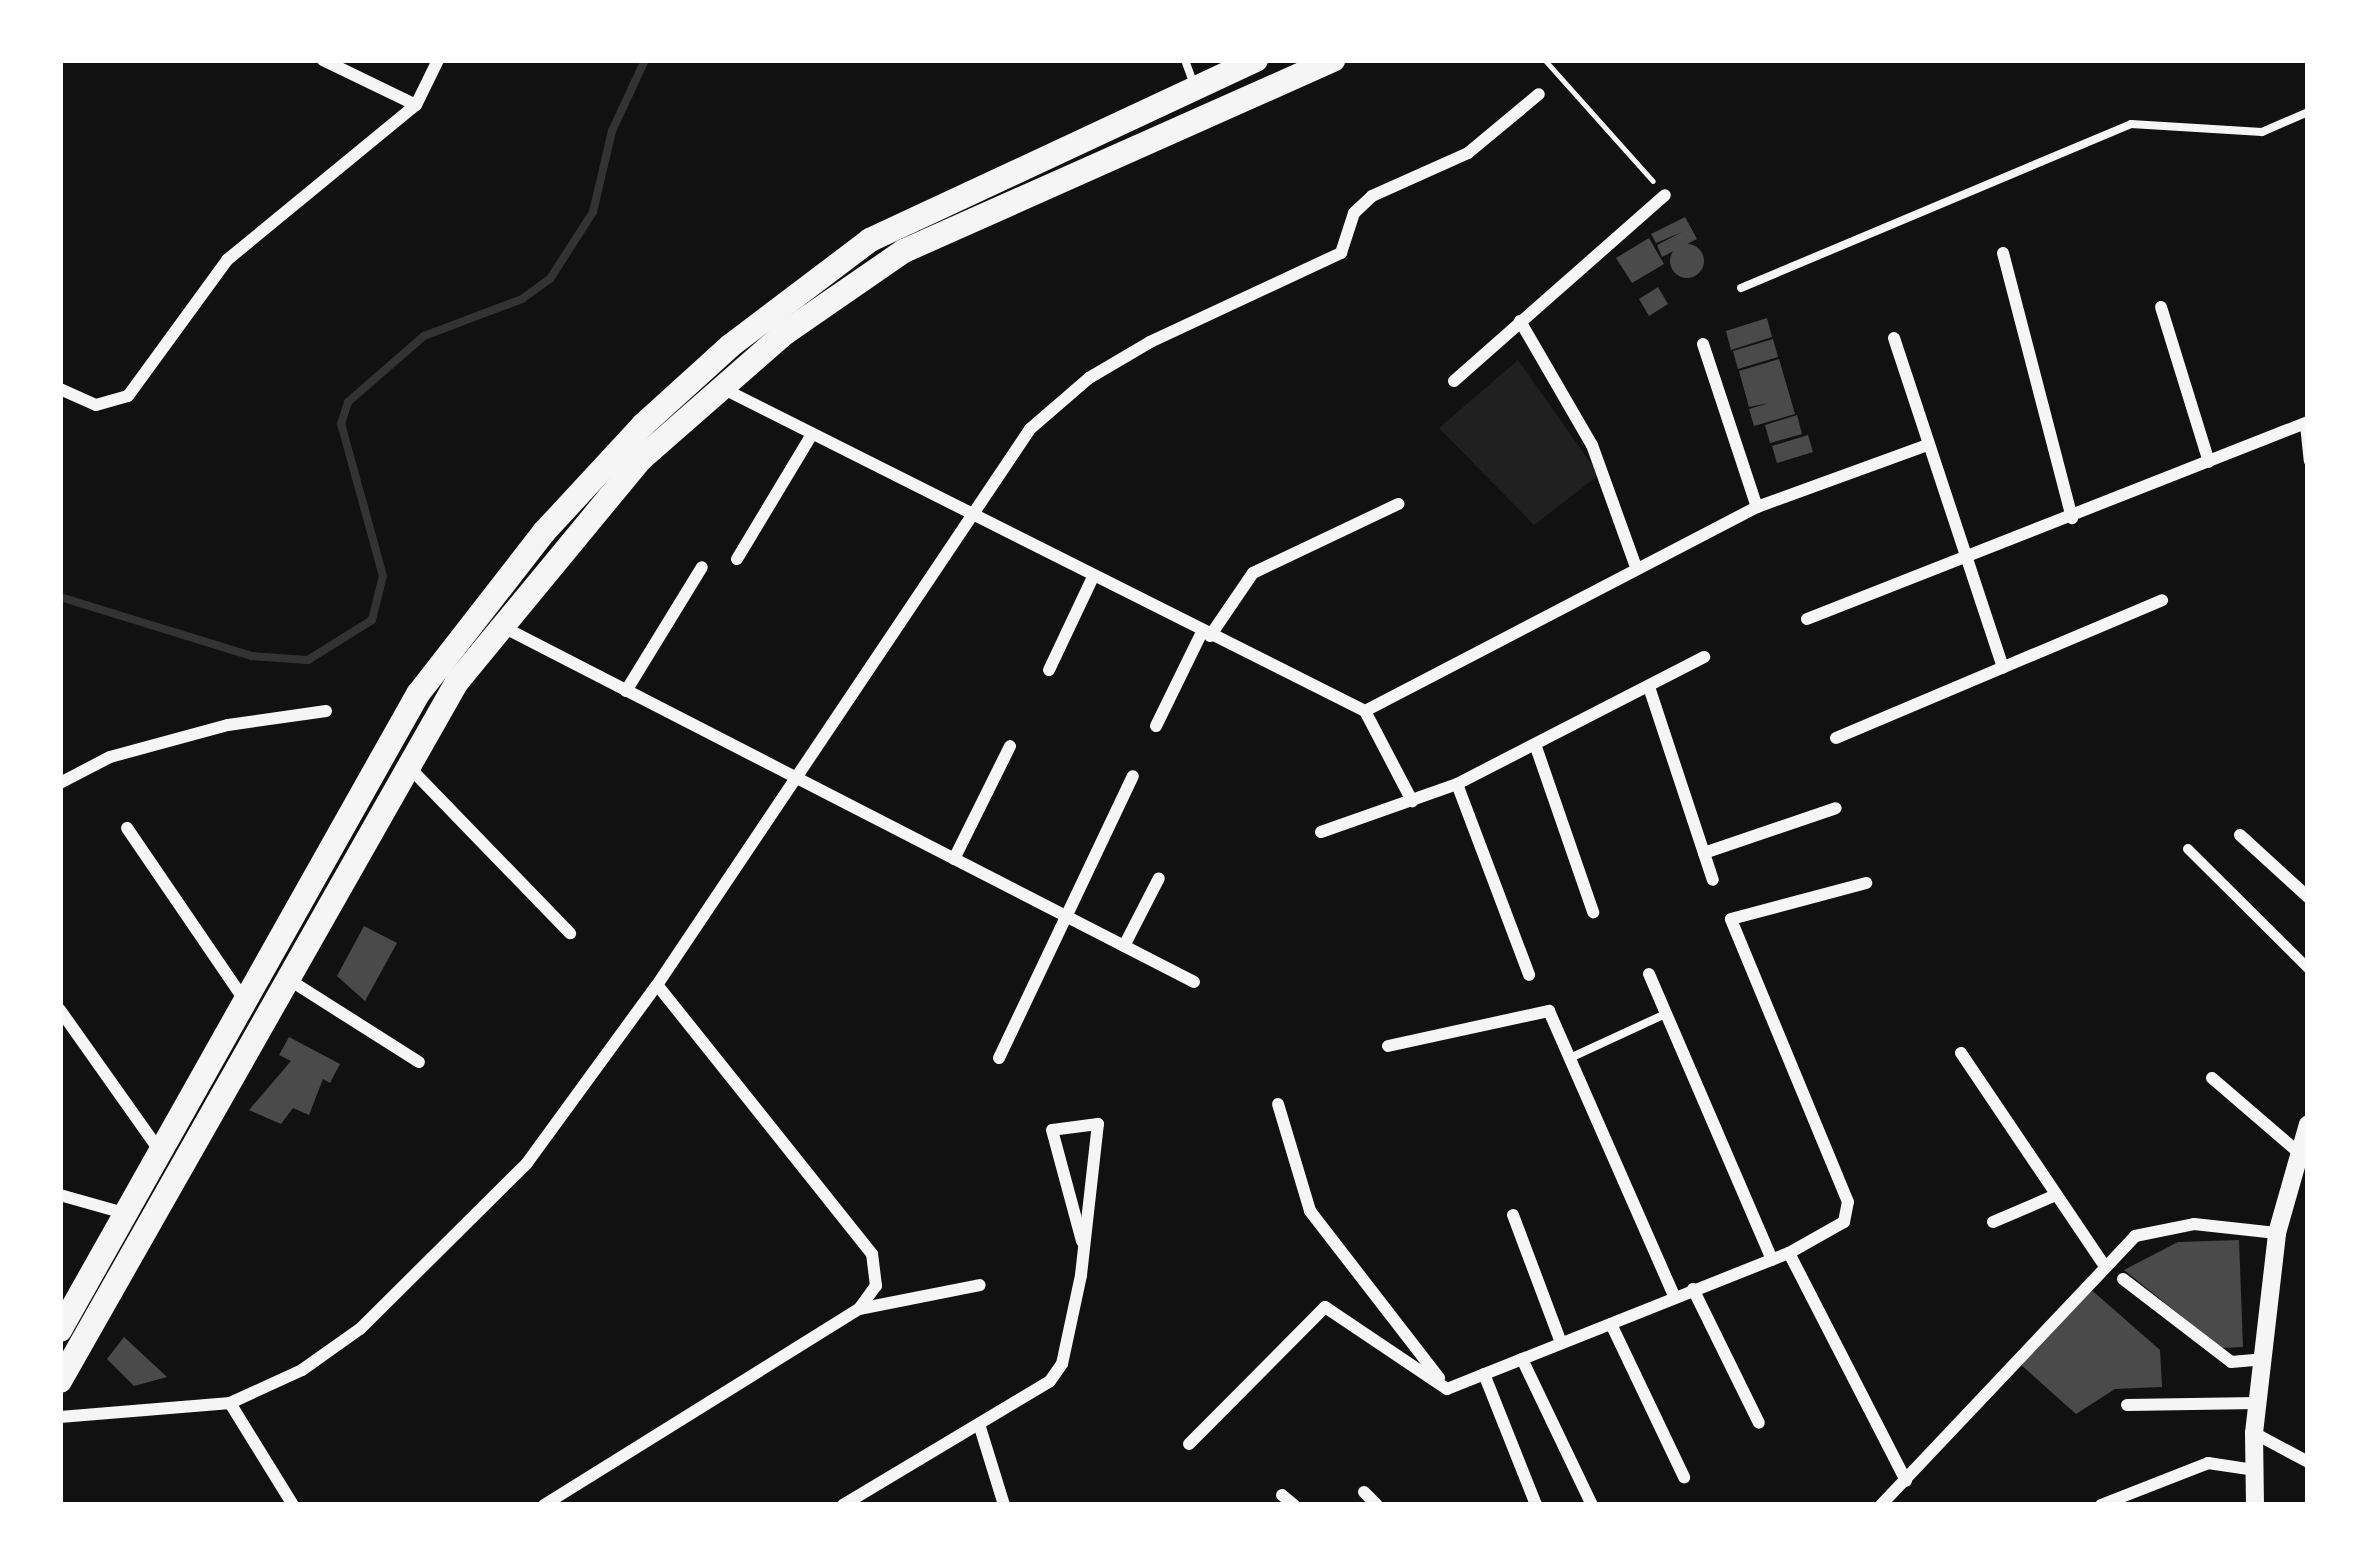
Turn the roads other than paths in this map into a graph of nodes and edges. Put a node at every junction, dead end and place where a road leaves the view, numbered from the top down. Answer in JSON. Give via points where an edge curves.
{"nodes":[{"id":1,"x":323,"y":60,"type":"edge"},
{"id":2,"x":438,"y":60,"type":"edge"},
{"id":3,"x":1256,"y":60,"type":"edge"},
{"id":4,"x":1333,"y":60,"type":"edge"},
{"id":5,"x":1189,"y":72,"type":"edge"},
{"id":6,"x":1539,"y":94,"type":"dead end"},
{"id":7,"x":416,"y":105,"type":"junction"},
{"id":8,"x":2308,"y":112,"type":"edge"},
{"id":9,"x":1665,"y":195,"type":"road end"},
{"id":10,"x":2003,"y":253,"type":"dead end"},
{"id":11,"x":1741,"y":288,"type":"dead end"},
{"id":12,"x":2161,"y":307,"type":"dead end"},
{"id":13,"x":1520,"y":321,"type":"junction"},
{"id":14,"x":1894,"y":338,"type":"dead end"},
{"id":15,"x":1703,"y":344,"type":"dead end"},
{"id":16,"x":709,"y":381,"type":"junction"},
{"id":17,"x":1454,"y":381,"type":"dead end"},
{"id":18,"x":60,"y":389,"type":"edge"},
{"id":19,"x":2306,"y":423,"type":"edge"},
{"id":20,"x":812,"y":434,"type":"junction"},
{"id":21,"x":1927,"y":446,"type":"junction"},
{"id":22,"x":2308,"y":461,"type":"edge"},
{"id":23,"x":2209,"y":462,"type":"junction"},
{"id":24,"x":1398,"y":504,"type":"dead end"},
{"id":25,"x":1756,"y":508,"type":"junction"},
{"id":26,"x":968,"y":513,"type":"junction"},
{"id":27,"x":2072,"y":518,"type":"junction"},
{"id":28,"x":1970,"y":559,"type":"junction"},
{"id":29,"x":737,"y":560,"type":"dead end"},
{"id":30,"x":702,"y":567,"type":"dead end"},
{"id":31,"x":1636,"y":567,"type":"junction"},
{"id":32,"x":1093,"y":577,"type":"junction"},
{"id":33,"x":2162,"y":600,"type":"dead end"},
{"id":34,"x":1807,"y":619,"type":"dead end"},
{"id":35,"x":487,"y":620,"type":"junction"},
{"id":36,"x":1206,"y":634,"type":"junction"},
{"id":37,"x":1704,"y":657,"type":"dead end"},
{"id":38,"x":2002,"y":668,"type":"junction"},
{"id":39,"x":1048,"y":670,"type":"dead end"},
{"id":40,"x":1649,"y":687,"type":"junction"},
{"id":41,"x":626,"y":691,"type":"junction"},
{"id":42,"x":326,"y":711,"type":"dead end"},
{"id":43,"x":1366,"y":711,"type":"junction"},
{"id":44,"x":1156,"y":726,"type":"dead end"},
{"id":45,"x":1836,"y":738,"type":"dead end"},
{"id":46,"x":1010,"y":746,"type":"dead end"},
{"id":47,"x":1536,"y":747,"type":"junction"},
{"id":48,"x":406,"y":765,"type":"junction"},
{"id":49,"x":1133,"y":776,"type":"dead end"},
{"id":50,"x":794,"y":777,"type":"junction"},
{"id":51,"x":60,"y":783,"type":"edge"},
{"id":52,"x":1457,"y":784,"type":"junction"},
{"id":53,"x":1412,"y":801,"type":"junction"},
{"id":54,"x":1836,"y":808,"type":"dead end"},
{"id":55,"x":128,"y":828,"type":"dead end"},
{"id":56,"x":1321,"y":832,"type":"dead end"},
{"id":57,"x":2240,"y":835,"type":"dead end"},
{"id":58,"x":2188,"y":849,"type":"dead end"},
{"id":59,"x":1704,"y":853,"type":"junction"},
{"id":60,"x":955,"y":860,"type":"junction"},
{"id":61,"x":1159,"y":878,"type":"dead end"},
{"id":62,"x":1713,"y":880,"type":"dead end"},
{"id":63,"x":1865,"y":883,"type":"dead end"},
{"id":64,"x":2308,"y":897,"type":"edge"},
{"id":65,"x":1593,"y":912,"type":"dead end"},
{"id":66,"x":1066,"y":916,"type":"junction"},
{"id":67,"x":570,"y":933,"type":"dead end"},
{"id":68,"x":1124,"y":946,"type":"junction"},
{"id":69,"x":2308,"y":968,"type":"edge"},
{"id":70,"x":1649,"y":974,"type":"dead end"},
{"id":71,"x":1528,"y":975,"type":"dead end"},
{"id":72,"x":288,"y":979,"type":"junction"},
{"id":73,"x":1194,"y":982,"type":"dead end"},
{"id":74,"x":657,"y":985,"type":"junction"},
{"id":75,"x":245,"y":1002,"type":"junction"},
{"id":76,"x":60,"y":1010,"type":"edge"},
{"id":77,"x":1661,"y":1016,"type":"junction"},
{"id":78,"x":1388,"y":1046,"type":"dead end"},
{"id":79,"x":1961,"y":1053,"type":"dead end"},
{"id":80,"x":999,"y":1058,"type":"dead end"},
{"id":81,"x":1570,"y":1058,"type":"junction"},
{"id":82,"x":419,"y":1062,"type":"dead end"},
{"id":83,"x":2212,"y":1078,"type":"dead end"},
{"id":84,"x":1278,"y":1104,"type":"dead end"},
{"id":85,"x":2308,"y":1124,"type":"edge"},
{"id":86,"x":2298,"y":1152,"type":"junction"},
{"id":87,"x":163,"y":1154,"type":"junction"},
{"id":88,"x":60,"y":1195,"type":"edge"},
{"id":89,"x":2056,"y":1195,"type":"junction"},
{"id":90,"x":128,"y":1214,"type":"junction"},
{"id":91,"x":1513,"y":1216,"type":"dead end"},
{"id":92,"x":1993,"y":1222,"type":"dead end"},
{"id":93,"x":2277,"y":1233,"type":"junction"},
{"id":94,"x":1082,"y":1241,"type":"junction"},
{"id":95,"x":1789,"y":1253,"type":"junction"},
{"id":96,"x":1772,"y":1260,"type":"junction"},
{"id":97,"x":2104,"y":1265,"type":"junction"},
{"id":98,"x":2123,"y":1279,"type":"dead end"},
{"id":99,"x":980,"y":1285,"type":"dead end"},
{"id":100,"x":1693,"y":1289,"type":"junction"},
{"id":101,"x":1674,"y":1296,"type":"junction"},
{"id":102,"x":859,"y":1309,"type":"junction"},
{"id":103,"x":1611,"y":1324,"type":"junction"},
{"id":104,"x":60,"y":1330,"type":"edge"},
{"id":105,"x":1562,"y":1343,"type":"junction"},
{"id":106,"x":1522,"y":1358,"type":"junction"},
{"id":107,"x":2263,"y":1359,"type":"junction"},
{"id":108,"x":1484,"y":1374,"type":"junction"},
{"id":109,"x":60,"y":1381,"type":"edge"},
{"id":110,"x":1447,"y":1389,"type":"junction"},
{"id":111,"x":230,"y":1403,"type":"junction"},
{"id":112,"x":2257,"y":1403,"type":"junction"},
{"id":113,"x":2127,"y":1405,"type":"dead end"},
{"id":114,"x":60,"y":1417,"type":"edge"},
{"id":115,"x":1759,"y":1423,"type":"dead end"},
{"id":116,"x":979,"y":1424,"type":"junction"},
{"id":117,"x":2254,"y":1433,"type":"junction"},
{"id":118,"x":1189,"y":1444,"type":"dead end"},
{"id":119,"x":2308,"y":1462,"type":"edge"},
{"id":120,"x":2255,"y":1470,"type":"junction"},
{"id":121,"x":1684,"y":1477,"type":"dead end"},
{"id":122,"x":1906,"y":1481,"type":"junction"},
{"id":123,"x":1364,"y":1492,"type":"dead end"},
{"id":124,"x":293,"y":1505,"type":"edge"},
{"id":125,"x":544,"y":1505,"type":"edge"},
{"id":126,"x":843,"y":1505,"type":"edge"},
{"id":127,"x":1004,"y":1505,"type":"edge"},
{"id":128,"x":1377,"y":1505,"type":"edge"},
{"id":129,"x":1536,"y":1505,"type":"edge"},
{"id":130,"x":1592,"y":1505,"type":"edge"},
{"id":131,"x":1880,"y":1505,"type":"edge"},
{"id":132,"x":2101,"y":1505,"type":"edge"},
{"id":133,"x":2255,"y":1505,"type":"edge"}],
"edges":[{"from":1,"to":7,"type":"street"},
{"from":2,"to":7,"type":"street"},
{"from":3,"to":5,"type":"main road"},
{"from":4,"to":16,"type":"main road","via":[[921,241]]},
{"from":5,"to":16,"type":"main road","via":[[870,240]]},
{"from":6,"to":26,"type":"street","via":[[1468,153],[1372,196],[1354,213],[1341,254],[1089,378],[1030,429]]},
{"from":7,"to":18,"type":"street","via":[[227,260],[128,396],[96,405]]},
{"from":8,"to":11,"type":"lane","via":[[2262,132],[2132,124]]},
{"from":9,"to":13,"type":"street"},
{"from":10,"to":27,"type":"street"},
{"from":12,"to":23,"type":"street"},
{"from":13,"to":17,"type":"street"},
{"from":13,"to":31,"type":"street","via":[[1592,446]]},
{"from":14,"to":21,"type":"street"},
{"from":15,"to":25,"type":"street"},
{"from":16,"to":20,"type":"street"},
{"from":16,"to":35,"type":"main road","via":[[544,532]]},
{"from":19,"to":22,"type":"lane"},
{"from":19,"to":23,"type":"street"},
{"from":20,"to":26,"type":"street"},
{"from":20,"to":29,"type":"street"},
{"from":21,"to":25,"type":"street"},
{"from":21,"to":28,"type":"street"},
{"from":23,"to":27,"type":"street"},
{"from":24,"to":36,"type":"street","via":[[1253,573]]},
{"from":25,"to":31,"type":"street"},
{"from":26,"to":32,"type":"street"},
{"from":26,"to":50,"type":"street"},
{"from":27,"to":28,"type":"street"},
{"from":28,"to":34,"type":"street"},
{"from":28,"to":38,"type":"street"},
{"from":30,"to":41,"type":"street"},
{"from":31,"to":43,"type":"street"},
{"from":32,"to":36,"type":"street"},
{"from":32,"to":39,"type":"street"},
{"from":33,"to":38,"type":"street"},
{"from":35,"to":41,"type":"street"},
{"from":35,"to":48,"type":"main road"},
{"from":35,"to":75,"type":"main road","via":[[404,715]]},
{"from":36,"to":43,"type":"street"},
{"from":36,"to":44,"type":"street"},
{"from":37,"to":40,"type":"street"},
{"from":38,"to":45,"type":"street"},
{"from":40,"to":47,"type":"street"},
{"from":40,"to":59,"type":"street"},
{"from":41,"to":50,"type":"street"},
{"from":42,"to":51,"type":"street","via":[[228,725],[110,757]]},
{"from":43,"to":53,"type":"street"},
{"from":46,"to":60,"type":"street"},
{"from":47,"to":52,"type":"street"},
{"from":47,"to":65,"type":"street"},
{"from":48,"to":67,"type":"street"},
{"from":48,"to":72,"type":"main road"},
{"from":49,"to":66,"type":"street"},
{"from":50,"to":60,"type":"street"},
{"from":50,"to":74,"type":"street"},
{"from":52,"to":53,"type":"street"},
{"from":52,"to":71,"type":"street"},
{"from":53,"to":56,"type":"street"},
{"from":54,"to":59,"type":"street"},
{"from":55,"to":75,"type":"street"},
{"from":57,"to":64,"type":"street"},
{"from":58,"to":69,"type":"street"},
{"from":59,"to":62,"type":"street"},
{"from":60,"to":66,"type":"street"},
{"from":61,"to":68,"type":"street"},
{"from":63,"to":95,"type":"street","via":[[1731,919],[1848,1202],[1844,1222]]},
{"from":66,"to":68,"type":"street"},
{"from":66,"to":80,"type":"street"},
{"from":68,"to":73,"type":"street"},
{"from":70,"to":77,"type":"street"},
{"from":72,"to":82,"type":"street"},
{"from":72,"to":109,"type":"main road"},
{"from":74,"to":102,"type":"street","via":[[872,1254],[876,1286]]},
{"from":74,"to":111,"type":"street","via":[[527,1163],[360,1328],[302,1370]]},
{"from":75,"to":87,"type":"main road"},
{"from":76,"to":87,"type":"street"},
{"from":77,"to":81,"type":"lane"},
{"from":77,"to":96,"type":"street"},
{"from":78,"to":81,"type":"street","via":[[1549,1011]]},
{"from":79,"to":89,"type":"street"},
{"from":81,"to":101,"type":"street"},
{"from":83,"to":86,"type":"street"},
{"from":84,"to":110,"type":"street","via":[[1310,1211]]},
{"from":85,"to":86,"type":"street"},
{"from":86,"to":93,"type":"street"},
{"from":87,"to":90,"type":"main road"},
{"from":88,"to":90,"type":"street"},
{"from":89,"to":92,"type":"street","via":[[2032,1212]]},
{"from":89,"to":97,"type":"street"},
{"from":90,"to":104,"type":"main road"},
{"from":91,"to":105,"type":"street"},
{"from":93,"to":97,"type":"street","via":[[2194,1224],[2135,1236]]},
{"from":93,"to":107,"type":"street"},
{"from":94,"to":94,"type":"street","via":[[1052,1130],[1098,1124],[1095,1147]]},
{"from":94,"to":116,"type":"street","via":[[1062,1364],[1050,1381]]},
{"from":95,"to":96,"type":"street"},
{"from":95,"to":122,"type":"street"},
{"from":96,"to":100,"type":"street"},
{"from":97,"to":122,"type":"street"},
{"from":98,"to":107,"type":"street","via":[[2231,1362]]},
{"from":99,"to":102,"type":"street"},
{"from":100,"to":101,"type":"street"},
{"from":100,"to":115,"type":"street"},
{"from":101,"to":103,"type":"street"},
{"from":102,"to":125,"type":"street"},
{"from":103,"to":105,"type":"street"},
{"from":103,"to":121,"type":"street"},
{"from":105,"to":106,"type":"street"},
{"from":106,"to":108,"type":"street"},
{"from":106,"to":130,"type":"street"},
{"from":107,"to":112,"type":"street"},
{"from":108,"to":110,"type":"street"},
{"from":108,"to":129,"type":"street"},
{"from":110,"to":118,"type":"street","via":[[1325,1307]]},
{"from":111,"to":114,"type":"street"},
{"from":111,"to":124,"type":"street"},
{"from":112,"to":113,"type":"street"},
{"from":112,"to":117,"type":"street"},
{"from":116,"to":126,"type":"street"},
{"from":116,"to":127,"type":"street"},
{"from":117,"to":119,"type":"street"},
{"from":117,"to":120,"type":"street"},
{"from":120,"to":132,"type":"street","via":[[2208,1463]]},
{"from":120,"to":133,"type":"street"},
{"from":122,"to":131,"type":"street"},
{"from":123,"to":128,"type":"street"}]}
